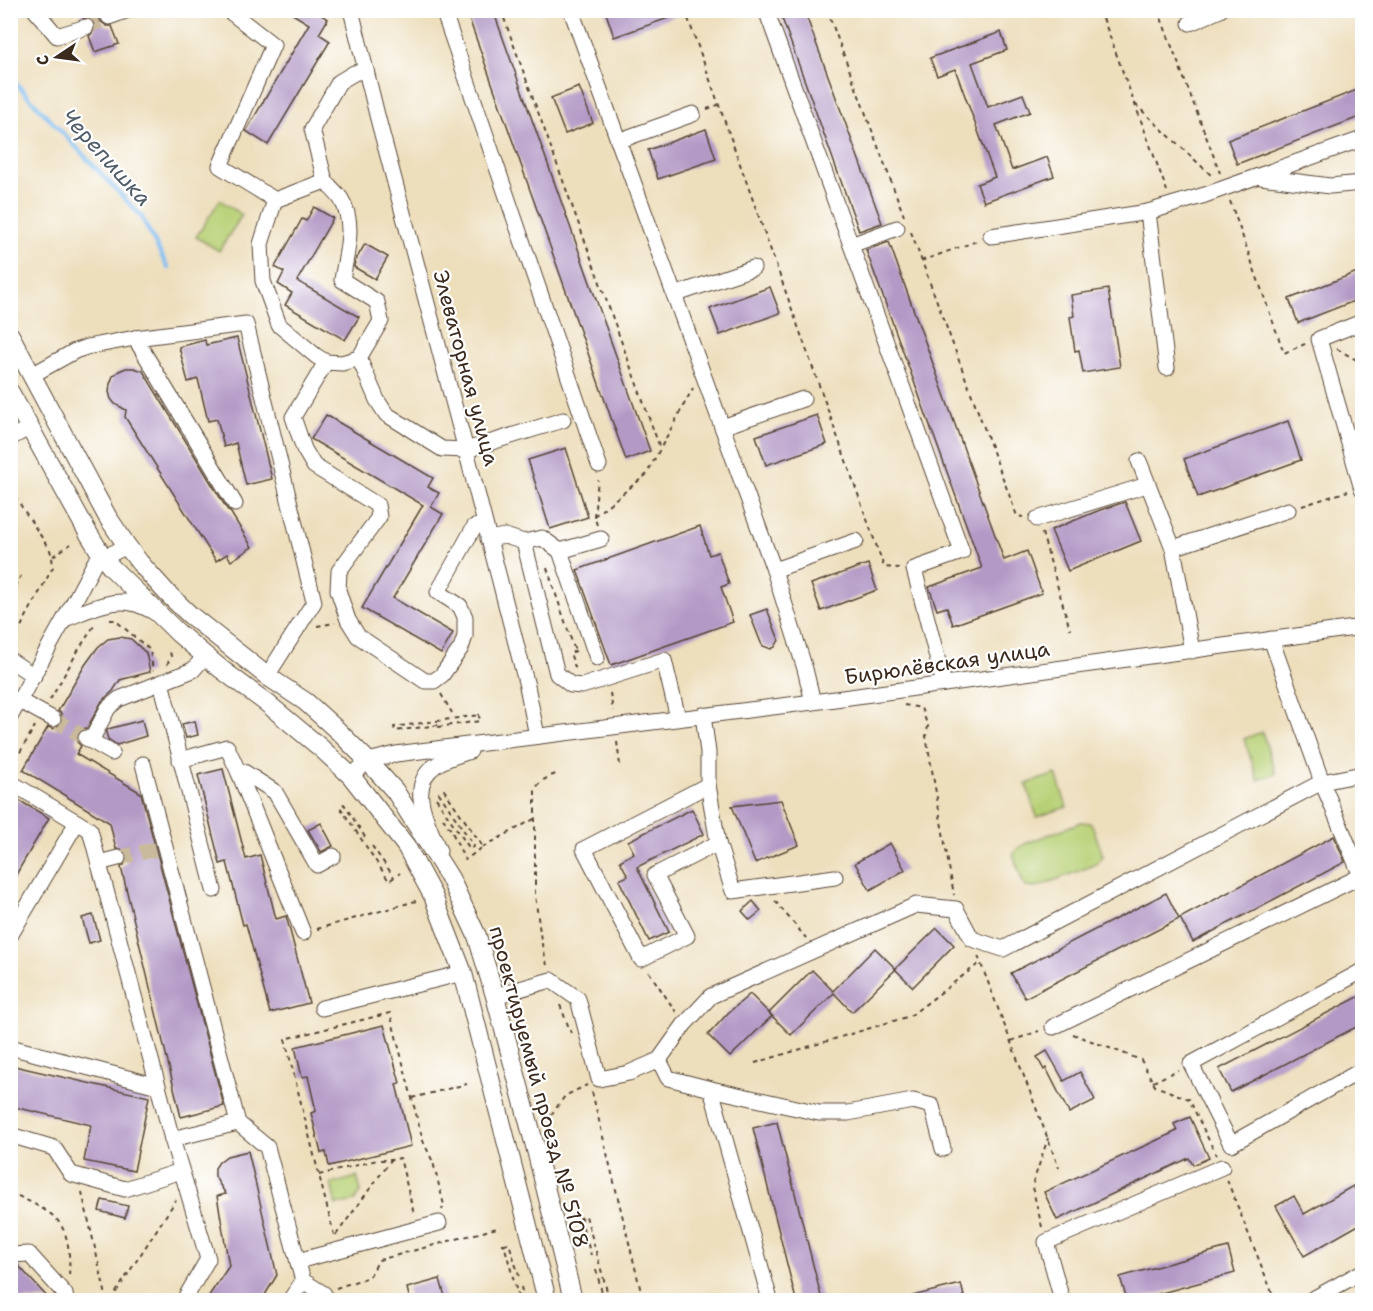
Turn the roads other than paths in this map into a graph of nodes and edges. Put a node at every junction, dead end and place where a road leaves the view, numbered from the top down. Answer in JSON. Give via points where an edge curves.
{"nodes":[{"id":1,"x":35,"y":10,"type":"edge"},
{"id":2,"x":128,"y":10,"type":"edge"},
{"id":3,"x":228,"y":10,"type":"edge"},
{"id":4,"x":351,"y":10,"type":"edge"},
{"id":5,"x":443,"y":10,"type":"edge"},
{"id":6,"x":570,"y":10,"type":"edge"},
{"id":7,"x":766,"y":10,"type":"edge"},
{"id":8,"x":1220,"y":10,"type":"edge"},
{"id":9,"x":109,"y":17,"type":"tunnel mouth"},
{"id":10,"x":1190,"y":23,"type":"dead end"},
{"id":11,"x":86,"y":27,"type":"tunnel mouth"},
{"id":12,"x":366,"y":70,"type":"junction"},
{"id":13,"x":693,"y":114,"type":"dead end"},
{"id":14,"x":1362,"y":139,"type":"edge"},
{"id":15,"x":618,"y":141,"type":"junction"},
{"id":16,"x":1258,"y":177,"type":"junction"},
{"id":17,"x":325,"y":181,"type":"junction"},
{"id":18,"x":1362,"y":183,"type":"edge"},
{"id":19,"x":275,"y":200,"type":"junction"},
{"id":20,"x":1148,"y":212,"type":"junction"},
{"id":21,"x":897,"y":228,"type":"dead end"},
{"id":22,"x":991,"y":236,"type":"road end"},
{"id":23,"x":851,"y":245,"type":"junction"},
{"id":24,"x":753,"y":268,"type":"dead end"},
{"id":25,"x":674,"y":295,"type":"junction"},
{"id":26,"x":1362,"y":322,"type":"edge"},
{"id":27,"x":10,"y":335,"type":"edge"},
{"id":28,"x":135,"y":338,"type":"junction"},
{"id":29,"x":359,"y":358,"type":"junction"},
{"id":30,"x":326,"y":362,"type":"junction"},
{"id":31,"x":1167,"y":368,"type":"dead end"},
{"id":32,"x":32,"y":375,"type":"junction"},
{"id":33,"x":10,"y":392,"type":"edge"},
{"id":34,"x":803,"y":399,"type":"dead end"},
{"id":35,"x":563,"y":420,"type":"dead end"},
{"id":36,"x":30,"y":427,"type":"junction"},
{"id":37,"x":722,"y":427,"type":"junction"},
{"id":38,"x":10,"y":438,"type":"edge"},
{"id":39,"x":466,"y":450,"type":"junction"},
{"id":40,"x":1139,"y":461,"type":"dead end"},
{"id":41,"x":599,"y":465,"type":"road end"},
{"id":42,"x":1147,"y":485,"type":"junction"},
{"id":43,"x":1362,"y":488,"type":"edge"},
{"id":44,"x":235,"y":504,"type":"dead end"},
{"id":45,"x":1288,"y":510,"type":"road end"},
{"id":46,"x":1037,"y":519,"type":"road end"},
{"id":47,"x":487,"y":532,"type":"junction"},
{"id":48,"x":602,"y":539,"type":"road end"},
{"id":49,"x":531,"y":541,"type":"junction"},
{"id":50,"x":856,"y":541,"type":"dead end"},
{"id":51,"x":127,"y":546,"type":"junction"},
{"id":52,"x":1173,"y":548,"type":"junction"},
{"id":53,"x":560,"y":551,"type":"junction"},
{"id":54,"x":103,"y":557,"type":"junction"},
{"id":55,"x":774,"y":570,"type":"junction"},
{"id":56,"x":158,"y":614,"type":"junction"},
{"id":57,"x":65,"y":619,"type":"junction"},
{"id":58,"x":1362,"y":627,"type":"edge"},
{"id":59,"x":1271,"y":639,"type":"junction"},
{"id":60,"x":1191,"y":651,"type":"junction"},
{"id":61,"x":594,"y":652,"type":"road end"},
{"id":62,"x":205,"y":656,"type":"junction"},
{"id":63,"x":10,"y":660,"type":"edge"},
{"id":64,"x":34,"y":675,"type":"junction"},
{"id":65,"x":267,"y":676,"type":"junction"},
{"id":66,"x":158,"y":681,"type":"junction"},
{"id":67,"x":944,"y":684,"type":"junction"},
{"id":68,"x":20,"y":701,"type":"junction"},
{"id":69,"x":813,"y":702,"type":"junction"},
{"id":70,"x":703,"y":715,"type":"junction"},
{"id":71,"x":10,"y":717,"type":"edge"},
{"id":72,"x":48,"y":717,"type":"tunnel mouth"},
{"id":73,"x":678,"y":718,"type":"junction"},
{"id":74,"x":537,"y":736,"type":"junction"},
{"id":75,"x":493,"y":742,"type":"junction"},
{"id":76,"x":112,"y":753,"type":"dead end"},
{"id":77,"x":180,"y":760,"type":"junction"},
{"id":78,"x":368,"y":761,"type":"junction"},
{"id":79,"x":143,"y":764,"type":"dead end"},
{"id":80,"x":239,"y":773,"type":"junction"},
{"id":81,"x":1362,"y":774,"type":"edge"},
{"id":82,"x":351,"y":776,"type":"junction"},
{"id":83,"x":10,"y":782,"type":"edge"},
{"id":84,"x":1322,"y":782,"type":"junction"},
{"id":85,"x":708,"y":785,"type":"junction"},
{"id":86,"x":77,"y":822,"type":"junction"},
{"id":87,"x":718,"y":843,"type":"junction"},
{"id":88,"x":333,"y":856,"type":"dead end"},
{"id":89,"x":118,"y":858,"type":"tunnel mouth"},
{"id":90,"x":99,"y":863,"type":"junction"},
{"id":91,"x":835,"y":877,"type":"dead end"},
{"id":92,"x":450,"y":878,"type":"junction"},
{"id":93,"x":214,"y":890,"type":"dead end"},
{"id":94,"x":303,"y":933,"type":"road end"},
{"id":95,"x":10,"y":936,"type":"edge"},
{"id":96,"x":1362,"y":971,"type":"edge"},
{"id":97,"x":463,"y":972,"type":"junction"},
{"id":98,"x":495,"y":996,"type":"junction"},
{"id":99,"x":322,"y":1008,"type":"dead end"},
{"id":100,"x":1053,"y":1026,"type":"road end"},
{"id":101,"x":10,"y":1047,"type":"edge"},
{"id":102,"x":658,"y":1060,"type":"junction"},
{"id":103,"x":1362,"y":1070,"type":"edge"},
{"id":104,"x":158,"y":1086,"type":"junction"},
{"id":105,"x":711,"y":1089,"type":"junction"},
{"id":106,"x":238,"y":1123,"type":"junction"},
{"id":107,"x":10,"y":1135,"type":"edge"},
{"id":108,"x":172,"y":1139,"type":"junction"},
{"id":109,"x":943,"y":1149,"type":"dead end"},
{"id":110,"x":1222,"y":1167,"type":"road end"},
{"id":111,"x":183,"y":1178,"type":"junction"},
{"id":112,"x":439,"y":1223,"type":"road end"},
{"id":113,"x":10,"y":1255,"type":"edge"},
{"id":114,"x":298,"y":1261,"type":"junction"},
{"id":115,"x":1362,"y":1272,"type":"edge"},
{"id":116,"x":303,"y":1281,"type":"junction"},
{"id":117,"x":330,"y":1294,"type":"edge"},
{"id":118,"x":66,"y":1297,"type":"edge"},
{"id":119,"x":573,"y":1297,"type":"edge"},
{"id":120,"x":184,"y":1300,"type":"edge"},
{"id":121,"x":290,"y":1300,"type":"edge"},
{"id":122,"x":547,"y":1300,"type":"edge"},
{"id":123,"x":770,"y":1300,"type":"edge"},
{"id":124,"x":1062,"y":1300,"type":"edge"},
{"id":125,"x":1311,"y":1300,"type":"edge"}],
"edges":[{"from":1,"to":11,"type":"street","via":[[57,36]]},
{"from":2,"to":9,"type":"street"},
{"from":3,"to":19,"type":"street","via":[[273,45],[220,166]]},
{"from":4,"to":12,"type":"street","name":"Элеваторная улица"},
{"from":5,"to":41,"type":"street"},
{"from":6,"to":15,"type":"street"},
{"from":7,"to":23,"type":"street"},
{"from":8,"to":10,"type":"street"},
{"from":12,"to":17,"type":"street","via":[[339,82],[312,129]]},
{"from":12,"to":39,"type":"street","name":"Элеваторная улица"},
{"from":13,"to":15,"type":"street"},
{"from":14,"to":16,"type":"street"},
{"from":15,"to":25,"type":"street"},
{"from":16,"to":18,"type":"street","via":[[1330,186]]},
{"from":16,"to":20,"type":"street"},
{"from":17,"to":19,"type":"street"},
{"from":17,"to":29,"type":"street","via":[[342,200],[350,220],[342,280],[377,302],[381,321]]},
{"from":19,"to":30,"type":"street","via":[[261,244],[263,281],[279,325]]},
{"from":20,"to":22,"type":"street"},
{"from":20,"to":31,"type":"street"},
{"from":21,"to":23,"type":"street"},
{"from":23,"to":67,"type":"street","via":[[962,552],[914,569]]},
{"from":24,"to":25,"type":"street"},
{"from":25,"to":37,"type":"street"},
{"from":26,"to":43,"type":"street","via":[[1319,339]]},
{"from":27,"to":32,"type":"main road","name":"проектируемый проезд № 5108"},
{"from":28,"to":32,"type":"street","via":[[88,352],[75,351]]},
{"from":28,"to":44,"type":"street"},
{"from":28,"to":65,"type":"street","via":[[246,324],[314,602]]},
{"from":29,"to":30,"type":"street"},
{"from":29,"to":39,"type":"street","via":[[386,414],[442,449]]},
{"from":30,"to":47,"type":"street","via":[[293,417],[314,466],[377,505],[379,517],[339,572],[338,590],[358,636],[424,681],[434,681],[442,675],[461,648],[465,617],[460,606],[438,592],[474,527]]},
{"from":32,"to":51,"type":"main road","name":"проектируемый проезд № 5108"},
{"from":33,"to":36,"type":"main road","name":"проектируемый проезд № 5108"},
{"from":34,"to":37,"type":"street"},
{"from":35,"to":39,"type":"street"},
{"from":36,"to":38,"type":"street"},
{"from":36,"to":54,"type":"main road","name":"проектируемый проезд № 5108"},
{"from":37,"to":55,"type":"street"},
{"from":39,"to":47,"type":"street","name":"Элеваторная улица"},
{"from":40,"to":42,"type":"street"},
{"from":42,"to":46,"type":"street"},
{"from":42,"to":52,"type":"street"},
{"from":45,"to":52,"type":"street"},
{"from":47,"to":49,"type":"street"},
{"from":47,"to":74,"type":"street","name":"Элеваторная улица"},
{"from":48,"to":53,"type":"street"},
{"from":49,"to":53,"type":"street","via":[[542,538]]},
{"from":49,"to":73,"type":"street","via":[[557,674],[571,685],[582,687],[664,660]]},
{"from":50,"to":55,"type":"street"},
{"from":51,"to":54,"type":"street"},
{"from":51,"to":65,"type":"main road","name":"проектируемый проезд № 5108","via":[[190,615]]},
{"from":52,"to":60,"type":"street"},
{"from":53,"to":61,"type":"street"},
{"from":54,"to":56,"type":"main road","name":"проектируемый проезд № 5108"},
{"from":54,"to":57,"type":"street","via":[[95,562]]},
{"from":55,"to":69,"type":"street"},
{"from":56,"to":57,"type":"street","via":[[123,602]]},
{"from":56,"to":62,"type":"main road","name":"проектируемый проезд № 5108"},
{"from":57,"to":64,"type":"street"},
{"from":58,"to":59,"type":"street","name":"Бирюлёвская улица"},
{"from":59,"to":60,"type":"street","name":"Бирюлёвская улица"},
{"from":59,"to":84,"type":"street"},
{"from":60,"to":67,"type":"street","name":"Бирюлёвская улица"},
{"from":62,"to":66,"type":"street","via":[[193,670]]},
{"from":62,"to":82,"type":"main road","name":"проектируемый проезд № 5108"},
{"from":63,"to":64,"type":"street"},
{"from":64,"to":68,"type":"street"},
{"from":65,"to":78,"type":"main road","name":"проектируемый проезд № 5108","via":[[306,702]]},
{"from":66,"to":76,"type":"street","via":[[108,708],[88,740]]},
{"from":66,"to":77,"type":"street"},
{"from":67,"to":69,"type":"street","name":"Бирюлёвская улица"},
{"from":68,"to":71,"type":"street"},
{"from":68,"to":72,"type":"street"},
{"from":69,"to":70,"type":"street","name":"Бирюлёвская улица"},
{"from":70,"to":73,"type":"street","name":"Бирюлёвская улица"},
{"from":70,"to":85,"type":"street"},
{"from":73,"to":74,"type":"street","name":"Бирюлёвская улица"},
{"from":74,"to":75,"type":"street","name":"Бирюлёвская улица"},
{"from":75,"to":78,"type":"street"},
{"from":75,"to":92,"type":"street","via":[[435,766],[421,786],[422,807]]},
{"from":77,"to":80,"type":"street","via":[[226,747]]},
{"from":77,"to":93,"type":"street"},
{"from":78,"to":82,"type":"street"},
{"from":78,"to":92,"type":"main road","name":"проектируемый проезд № 5108","via":[[395,791]]},
{"from":79,"to":106,"type":"street"},
{"from":80,"to":88,"type":"street","via":[[244,772],[275,792],[317,865]]},
{"from":80,"to":94,"type":"street"},
{"from":81,"to":84,"type":"street"},
{"from":82,"to":97,"type":"main road","name":"проектируемый проезд № 5108","via":[[406,846],[433,896]]},
{"from":83,"to":86,"type":"street"},
{"from":84,"to":100,"type":"street","via":[[1362,876]]},
{"from":84,"to":102,"type":"street","via":[[1003,949],[972,939],[956,909],[916,905],[711,996]]},
{"from":85,"to":87,"type":"street"},
{"from":85,"to":87,"type":"street","via":[[584,849],[641,959],[687,936],[656,875]]},
{"from":86,"to":90,"type":"street","via":[[90,830]]},
{"from":86,"to":95,"type":"street"},
{"from":87,"to":91,"type":"street","via":[[733,891]]},
{"from":89,"to":90,"type":"street"},
{"from":90,"to":104,"type":"street"},
{"from":92,"to":98,"type":"main road","name":"проектируемый проезд № 5108","via":[[477,936]]},
{"from":96,"to":103,"type":"street","via":[[1191,1064],[1231,1144]]},
{"from":97,"to":99,"type":"street"},
{"from":97,"to":122,"type":"main road","name":"проектируемый проезд № 5108"},
{"from":98,"to":102,"type":"street","via":[[550,980],[578,999],[599,1079],[629,1073]]},
{"from":98,"to":119,"type":"main road","name":"проектируемый проезд № 5108"},
{"from":101,"to":104,"type":"street"},
{"from":102,"to":105,"type":"street","via":[[668,1078]]},
{"from":104,"to":108,"type":"street"},
{"from":105,"to":109,"type":"street","via":[[819,1113],[848,1113],[913,1101],[932,1106]]},
{"from":105,"to":123,"type":"street"},
{"from":106,"to":108,"type":"street"},
{"from":106,"to":114,"type":"street","via":[[267,1147]]},
{"from":107,"to":111,"type":"street","via":[[54,1148],[71,1174],[125,1189]]},
{"from":108,"to":111,"type":"street"},
{"from":110,"to":124,"type":"street","via":[[1046,1242]]},
{"from":111,"to":120,"type":"street","via":[[208,1259]]},
{"from":112,"to":114,"type":"street"},
{"from":113,"to":118,"type":"street","via":[[29,1254]]},
{"from":114,"to":116,"type":"street"},
{"from":115,"to":125,"type":"street"},
{"from":116,"to":117,"type":"street"},
{"from":116,"to":121,"type":"street"}]}
